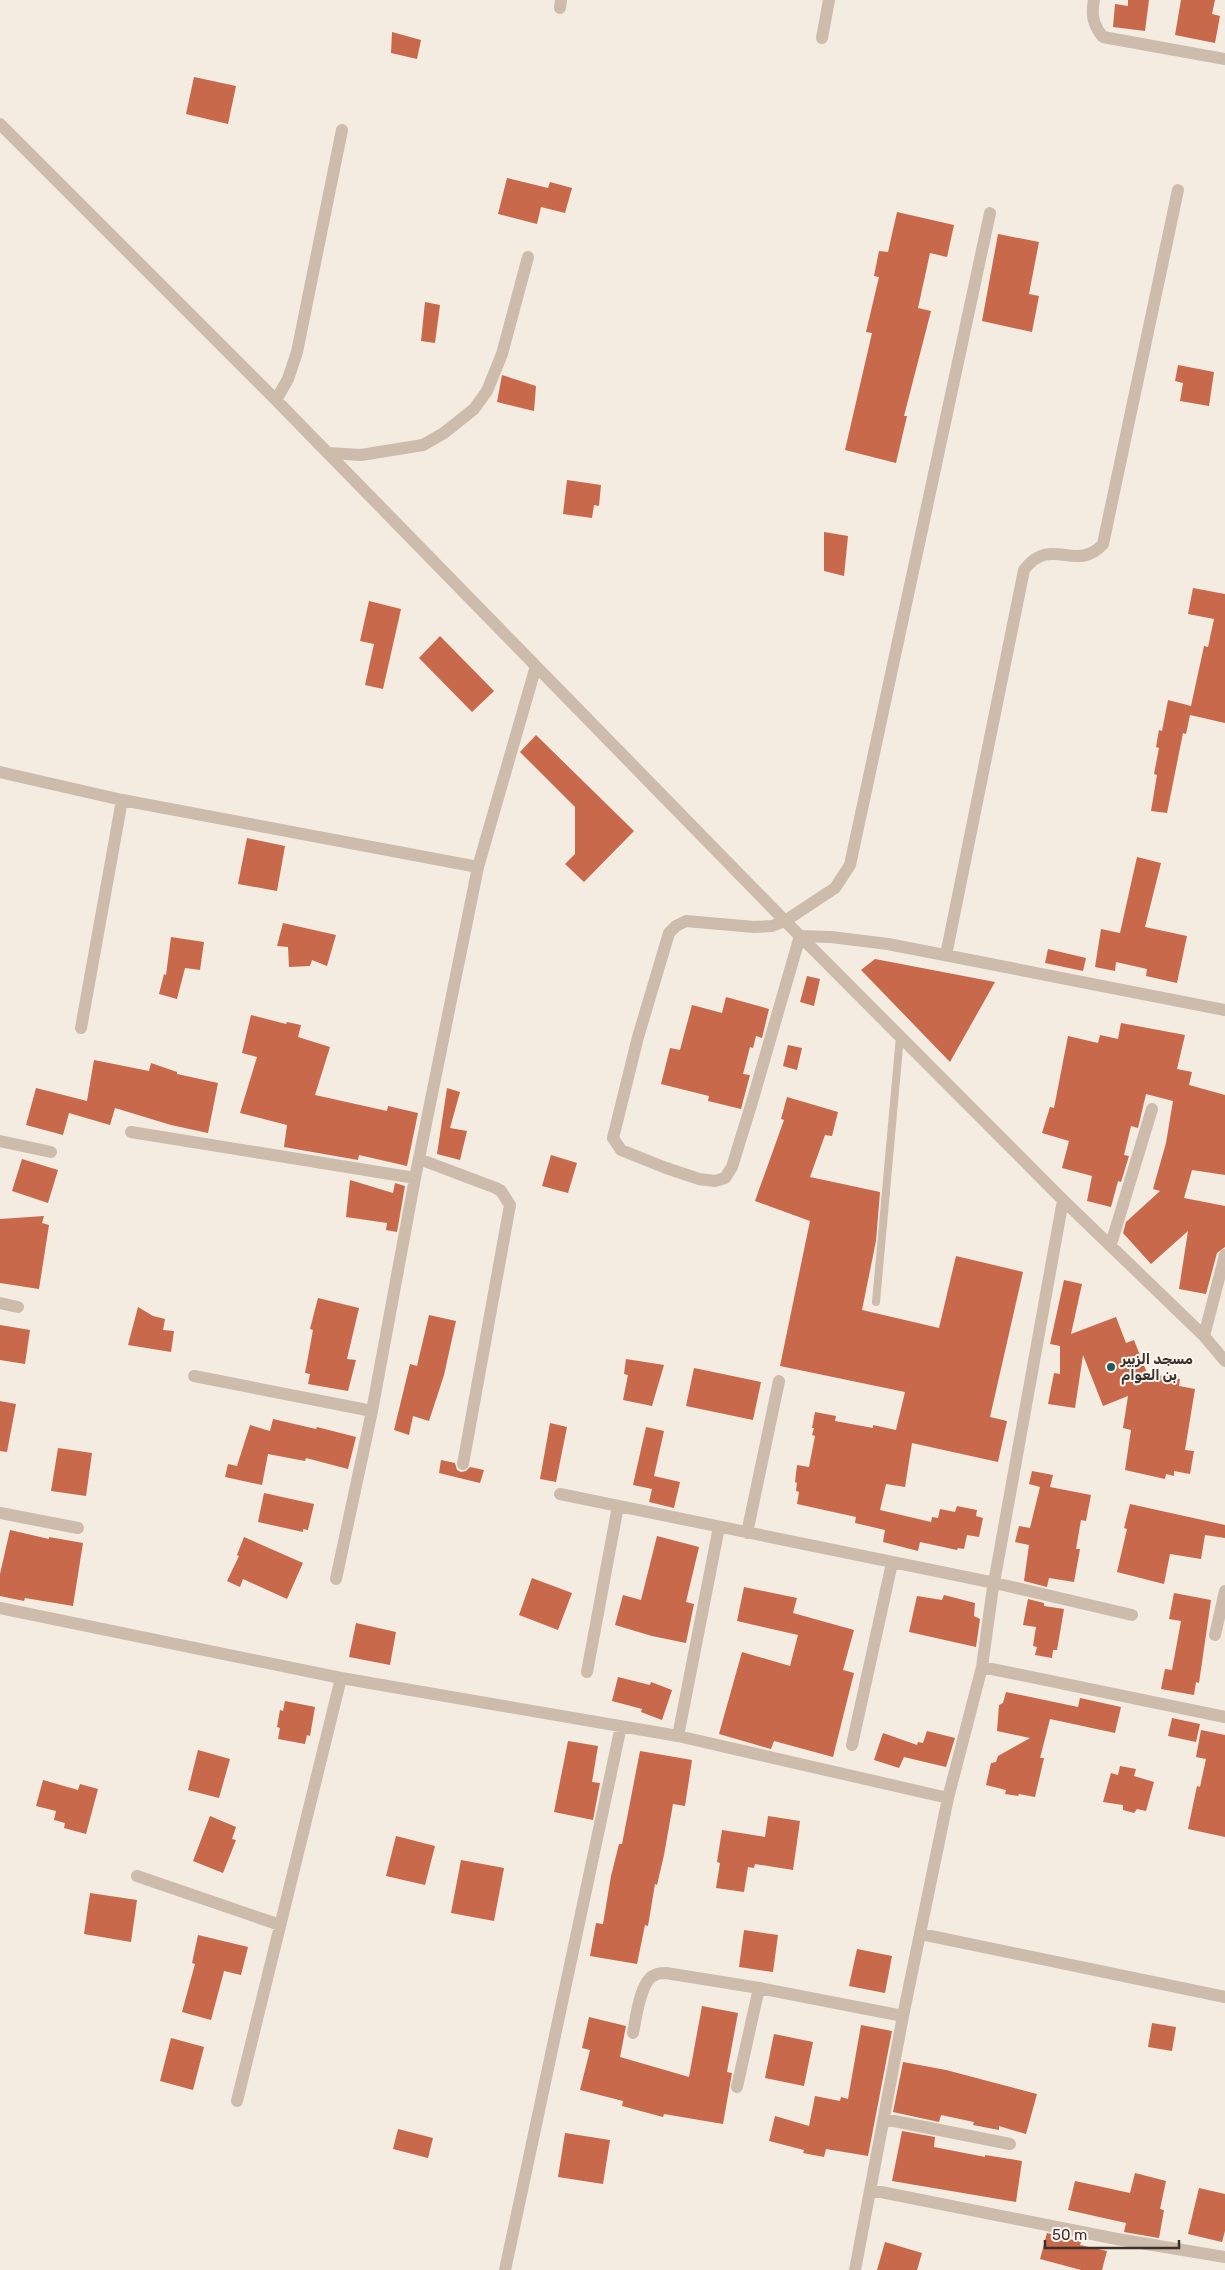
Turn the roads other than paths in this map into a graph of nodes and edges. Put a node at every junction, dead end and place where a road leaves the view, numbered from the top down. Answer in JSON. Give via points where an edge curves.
{"nodes":[{"id":1,"x":829,"y":0,"type":"edge"},
{"id":2,"x":1094,"y":0,"type":"edge"},
{"id":3,"x":822,"y":38,"type":"dead end"},
{"id":4,"x":1225,"y":59,"type":"edge"},
{"id":5,"x":0,"y":124,"type":"edge"},
{"id":6,"x":342,"y":130,"type":"dead end"},
{"id":7,"x":1178,"y":190,"type":"dead end"},
{"id":8,"x":990,"y":212,"type":"dead end"},
{"id":9,"x":528,"y":257,"type":"dead end"},
{"id":10,"x":276,"y":400,"type":"junction"},
{"id":11,"x":328,"y":453,"type":"junction"},
{"id":12,"x":536,"y":666,"type":"junction"},
{"id":13,"x":0,"y":772,"type":"edge"},
{"id":14,"x":122,"y":800,"type":"junction"},
{"id":15,"x":478,"y":867,"type":"junction"},
{"id":16,"x":786,"y":922,"type":"junction"},
{"id":17,"x":800,"y":936,"type":"junction"},
{"id":18,"x":946,"y":955,"type":"junction"},
{"id":19,"x":1225,"y":1010,"type":"edge"},
{"id":20,"x":81,"y":1028,"type":"dead end"},
{"id":21,"x":900,"y":1036,"type":"junction"},
{"id":22,"x":1152,"y":1108,"type":"dead end"},
{"id":23,"x":131,"y":1132,"type":"dead end"},
{"id":24,"x":0,"y":1141,"type":"edge"},
{"id":25,"x":52,"y":1152,"type":"dead end"},
{"id":26,"x":419,"y":1159,"type":"junction"},
{"id":27,"x":415,"y":1178,"type":"junction"},
{"id":28,"x":1063,"y":1200,"type":"junction"},
{"id":29,"x":1111,"y":1244,"type":"junction"},
{"id":30,"x":1225,"y":1255,"type":"edge"},
{"id":31,"x":876,"y":1302,"type":"dead end"},
{"id":32,"x":0,"y":1303,"type":"edge"},
{"id":33,"x":18,"y":1307,"type":"dead end"},
{"id":34,"x":1204,"y":1336,"type":"junction"},
{"id":35,"x":1225,"y":1361,"type":"edge"},
{"id":36,"x":194,"y":1376,"type":"dead end"},
{"id":37,"x":779,"y":1381,"type":"dead end"},
{"id":38,"x":372,"y":1411,"type":"junction"},
{"id":39,"x":464,"y":1464,"type":"dead end"},
{"id":40,"x":560,"y":1494,"type":"dead end"},
{"id":41,"x":618,"y":1506,"type":"junction"},
{"id":42,"x":0,"y":1513,"type":"edge"},
{"id":43,"x":719,"y":1527,"type":"junction"},
{"id":44,"x":78,"y":1528,"type":"dead end"},
{"id":45,"x":747,"y":1533,"type":"junction"},
{"id":46,"x":892,"y":1563,"type":"junction"},
{"id":47,"x":336,"y":1579,"type":"dead end"},
{"id":48,"x":995,"y":1583,"type":"junction"},
{"id":49,"x":1225,"y":1591,"type":"edge"},
{"id":50,"x":0,"y":1608,"type":"edge"},
{"id":51,"x":1132,"y":1615,"type":"dead end"},
{"id":52,"x":1215,"y":1635,"type":"dead end"},
{"id":53,"x":982,"y":1667,"type":"junction"},
{"id":54,"x":587,"y":1672,"type":"dead end"},
{"id":55,"x":341,"y":1678,"type":"junction"},
{"id":56,"x":1225,"y":1717,"type":"edge"},
{"id":57,"x":622,"y":1726,"type":"junction"},
{"id":58,"x":678,"y":1736,"type":"junction"},
{"id":59,"x":852,"y":1745,"type":"dead end"},
{"id":60,"x":948,"y":1798,"type":"junction"},
{"id":61,"x":138,"y":1876,"type":"dead end"},
{"id":62,"x":280,"y":1925,"type":"junction"},
{"id":63,"x":920,"y":1934,"type":"junction"},
{"id":64,"x":759,"y":1988,"type":"junction"},
{"id":65,"x":1225,"y":1997,"type":"edge"},
{"id":66,"x":903,"y":2016,"type":"junction"},
{"id":67,"x":633,"y":2033,"type":"dead end"},
{"id":68,"x":737,"y":2087,"type":"dead end"},
{"id":69,"x":237,"y":2101,"type":"dead end"},
{"id":70,"x":884,"y":2120,"type":"junction"},
{"id":71,"x":1010,"y":2144,"type":"dead end"},
{"id":72,"x":871,"y":2190,"type":"junction"},
{"id":73,"x":1225,"y":2257,"type":"edge"},
{"id":74,"x":505,"y":2270,"type":"edge"},
{"id":75,"x":855,"y":2270,"type":"edge"}],
"edges":[{"from":1,"to":3,"type":"street"},
{"from":2,"to":4,"type":"street","via":[[1094,26],[1103,37]]},
{"from":5,"to":10,"type":"street"},
{"from":6,"to":10,"type":"street","via":[[297,352],[288,379]]},
{"from":7,"to":18,"type":"street","via":[[1103,544],[1096,552],[1082,556],[1044,553],[1024,570]]},
{"from":8,"to":16,"type":"street","via":[[850,865],[835,888]]},
{"from":9,"to":11,"type":"street","via":[[502,354],[487,391],[474,409],[423,446],[361,454]]},
{"from":10,"to":11,"type":"street"},
{"from":11,"to":12,"type":"street"},
{"from":12,"to":15,"type":"street"},
{"from":12,"to":16,"type":"street"},
{"from":13,"to":14,"type":"street"},
{"from":14,"to":15,"type":"street"},
{"from":14,"to":20,"type":"street"},
{"from":15,"to":26,"type":"street"},
{"from":16,"to":17,"type":"street"},
{"from":16,"to":17,"type":"street","via":[[754,927],[686,921],[669,933],[614,1130],[613,1138],[620,1150],[700,1179],[716,1182],[725,1178],[732,1167]]},
{"from":17,"to":18,"type":"street","via":[[858,940]]},
{"from":17,"to":21,"type":"street"},
{"from":18,"to":19,"type":"street"},
{"from":21,"to":28,"type":"street"},
{"from":21,"to":31,"type":"lane"},
{"from":22,"to":29,"type":"street"},
{"from":23,"to":27,"type":"street"},
{"from":24,"to":25,"type":"street"},
{"from":26,"to":27,"type":"street"},
{"from":26,"to":39,"type":"street","via":[[496,1188],[510,1205]]},
{"from":27,"to":38,"type":"street"},
{"from":28,"to":29,"type":"street"},
{"from":28,"to":48,"type":"street"},
{"from":29,"to":34,"type":"street"},
{"from":30,"to":34,"type":"street"},
{"from":32,"to":33,"type":"street"},
{"from":34,"to":35,"type":"street"},
{"from":36,"to":38,"type":"street"},
{"from":37,"to":45,"type":"street"},
{"from":38,"to":47,"type":"street"},
{"from":40,"to":41,"type":"street"},
{"from":41,"to":43,"type":"street"},
{"from":41,"to":54,"type":"street"},
{"from":42,"to":44,"type":"street"},
{"from":43,"to":45,"type":"street"},
{"from":43,"to":58,"type":"street"},
{"from":45,"to":46,"type":"street"},
{"from":46,"to":48,"type":"street"},
{"from":46,"to":59,"type":"street"},
{"from":48,"to":51,"type":"street"},
{"from":48,"to":53,"type":"street"},
{"from":49,"to":52,"type":"street"},
{"from":50,"to":55,"type":"street"},
{"from":53,"to":56,"type":"street"},
{"from":53,"to":60,"type":"street"},
{"from":55,"to":57,"type":"street"},
{"from":55,"to":62,"type":"street"},
{"from":57,"to":58,"type":"street"},
{"from":57,"to":74,"type":"street"},
{"from":58,"to":60,"type":"street"},
{"from":60,"to":63,"type":"street"},
{"from":61,"to":62,"type":"street"},
{"from":62,"to":69,"type":"street"},
{"from":63,"to":65,"type":"street"},
{"from":63,"to":66,"type":"street"},
{"from":64,"to":66,"type":"street"},
{"from":64,"to":67,"type":"street","via":[[655,1974],[644,1985]]},
{"from":64,"to":68,"type":"street"},
{"from":66,"to":70,"type":"street"},
{"from":70,"to":71,"type":"street"},
{"from":70,"to":72,"type":"street"},
{"from":72,"to":73,"type":"street"},
{"from":72,"to":75,"type":"street"}]}
